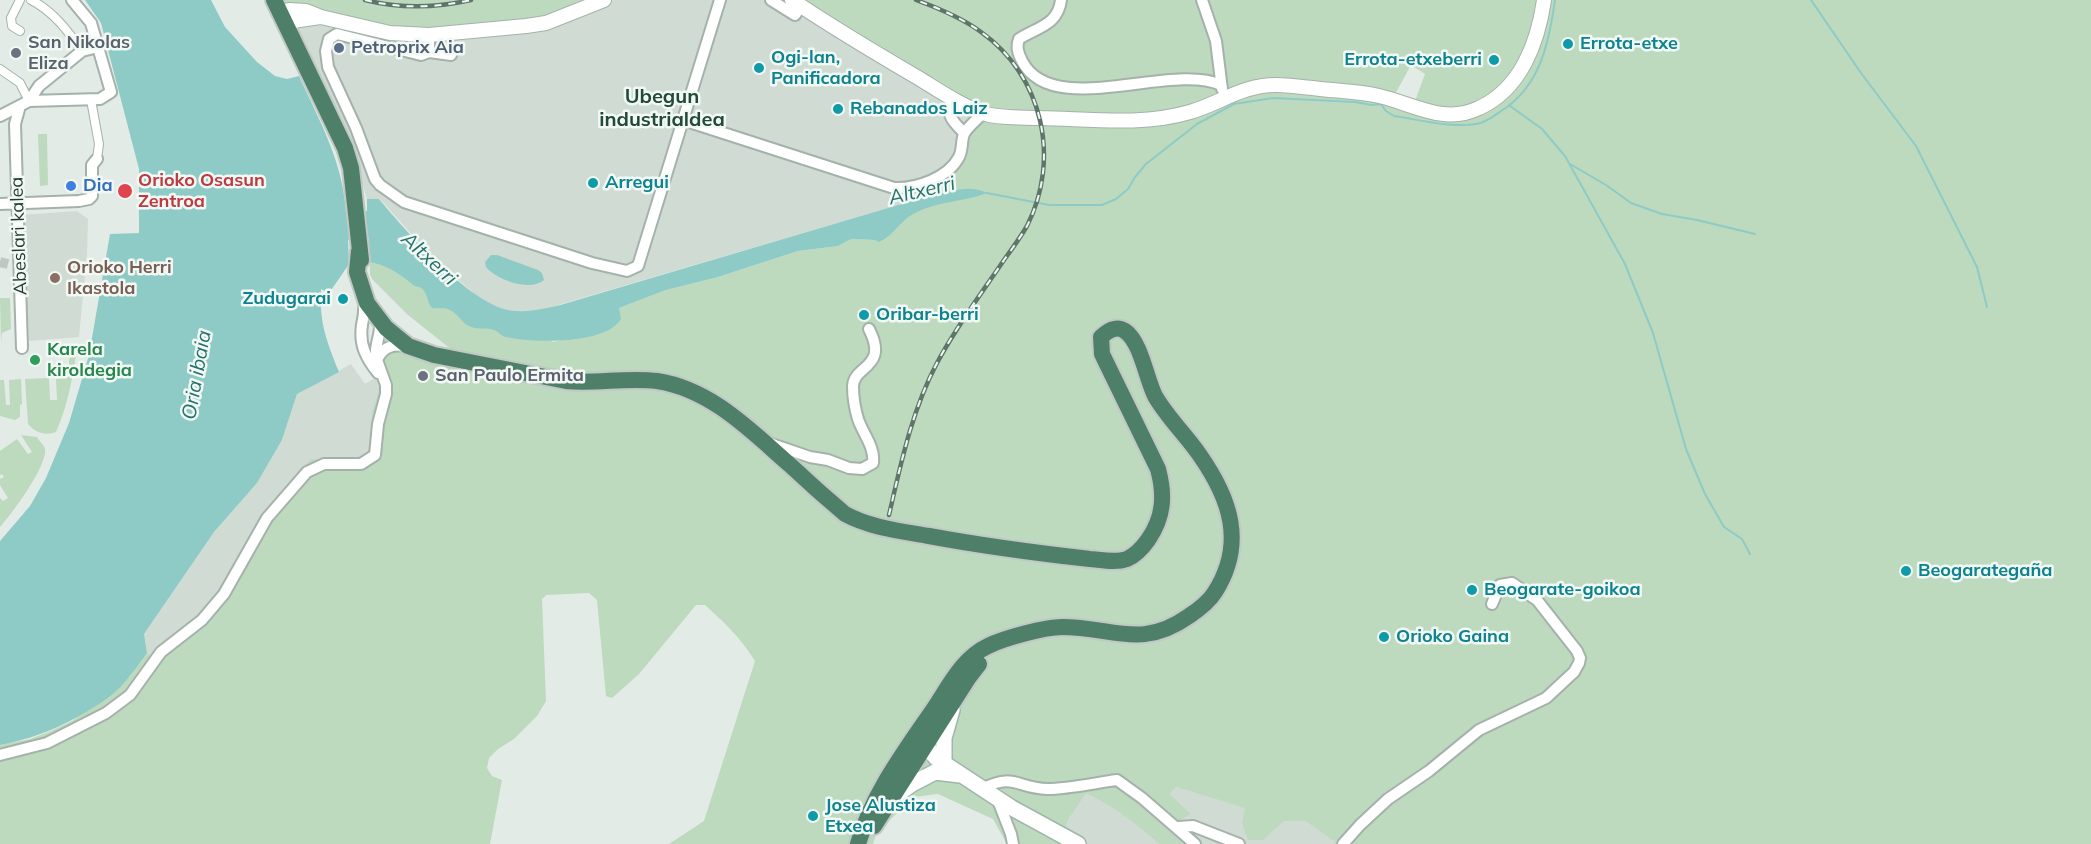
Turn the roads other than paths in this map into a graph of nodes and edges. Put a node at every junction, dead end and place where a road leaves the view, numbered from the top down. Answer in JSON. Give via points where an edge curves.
{"nodes":[{"id":1,"x":20,"y":0,"type":"edge"},
{"id":2,"x":31,"y":0,"type":"edge"},
{"id":3,"x":72,"y":0,"type":"edge"},
{"id":4,"x":604,"y":0,"type":"edge"},
{"id":5,"x":720,"y":0,"type":"edge"},
{"id":6,"x":771,"y":0,"type":"edge"},
{"id":7,"x":1061,"y":0,"type":"edge"},
{"id":8,"x":1202,"y":0,"type":"edge"},
{"id":9,"x":1544,"y":0,"type":"edge"},
{"id":10,"x":797,"y":3,"type":"edge"},
{"id":11,"x":281,"y":12,"type":"edge"},
{"id":12,"x":315,"y":18,"type":"junction"},
{"id":13,"x":20,"y":31,"type":"dead end"},
{"id":14,"x":429,"y":34,"type":"junction"},
{"id":15,"x":294,"y":38,"type":"junction"},
{"id":16,"x":98,"y":47,"type":"junction"},
{"id":17,"x":82,"y":51,"type":"junction"},
{"id":18,"x":429,"y":52,"type":"junction"},
{"id":19,"x":451,"y":55,"type":"dead end"},
{"id":20,"x":0,"y":69,"type":"edge"},
{"id":21,"x":1222,"y":91,"type":"junction"},
{"id":22,"x":952,"y":98,"type":"junction"},
{"id":23,"x":91,"y":100,"type":"junction"},
{"id":24,"x":25,"y":103,"type":"junction"},
{"id":25,"x":983,"y":113,"type":"junction"},
{"id":26,"x":0,"y":116,"type":"edge"},
{"id":27,"x":683,"y":120,"type":"junction"},
{"id":28,"x":15,"y":124,"type":"junction"},
{"id":29,"x":964,"y":133,"type":"junction"},
{"id":30,"x":97,"y":159,"type":"joint"},
{"id":31,"x":0,"y":204,"type":"edge"},
{"id":32,"x":18,"y":204,"type":"junction"},
{"id":33,"x":8,"y":264,"type":"tunnel mouth"},
{"id":34,"x":20,"y":266,"type":"junction"},
{"id":35,"x":368,"y":295,"type":"junction"},
{"id":36,"x":381,"y":322,"type":"junction"},
{"id":37,"x":870,"y":329,"type":"dead end"},
{"id":38,"x":415,"y":345,"type":"junction"},
{"id":39,"x":22,"y":348,"type":"dead end"},
{"id":40,"x":372,"y":360,"type":"junction"},
{"id":41,"x":763,"y":441,"type":"junction"},
{"id":42,"x":1492,"y":604,"type":"dead end"},
{"id":43,"x":949,"y":698,"type":"junction"},
{"id":44,"x":926,"y":746,"type":"junction"},
{"id":45,"x":0,"y":755,"type":"edge"},
{"id":46,"x":941,"y":764,"type":"junction"},
{"id":47,"x":984,"y":788,"type":"junction"},
{"id":48,"x":997,"y":798,"type":"junction"},
{"id":49,"x":883,"y":799,"type":"junction"},
{"id":50,"x":1178,"y":827,"type":"junction"},
{"id":51,"x":858,"y":844,"type":"edge"},
{"id":52,"x":866,"y":844,"type":"edge"},
{"id":53,"x":1013,"y":844,"type":"edge"},
{"id":54,"x":1078,"y":844,"type":"edge"},
{"id":55,"x":1195,"y":844,"type":"edge"},
{"id":56,"x":1239,"y":844,"type":"edge"},
{"id":57,"x":1343,"y":844,"type":"edge"}],
"edges":[{"from":1,"to":13,"type":"street","via":[[12,18],[12,26]]},
{"from":2,"to":17,"type":"street","via":[[55,16]]},
{"from":3,"to":16,"type":"street","via":[[91,23]]},
{"from":4,"to":14,"type":"street","via":[[546,23]]},
{"from":5,"to":27,"type":"street"},
{"from":6,"to":10,"type":"street","via":[[795,15]]},
{"from":7,"to":21,"type":"street","via":[[1054,20],[1019,39],[1022,61],[1035,77],[1072,89],[1188,80],[1214,82]]},
{"from":8,"to":21,"type":"street","via":[[1216,41]]},
{"from":9,"to":21,"type":"street","via":[[1537,35],[1515,79],[1492,101],[1467,113],[1443,115],[1381,96],[1279,85]]},
{"from":10,"to":22,"type":"street"},
{"from":11,"to":12,"type":"street","via":[[306,11]]},
{"from":11,"to":15,"type":"highway"},
{"from":12,"to":14,"type":"street","via":[[390,33]]},
{"from":12,"to":15,"type":"street"},
{"from":14,"to":18,"type":"street"},
{"from":15,"to":35,"type":"highway","via":[[351,168],[359,251],[357,272]]},
{"from":16,"to":17,"type":"street"},
{"from":16,"to":23,"type":"street","via":[[111,92]]},
{"from":17,"to":24,"type":"street"},
{"from":18,"to":19,"type":"street"},
{"from":18,"to":27,"type":"street","via":[[421,55],[337,34],[329,39],[328,67],[380,185],[404,202],[623,272],[638,266]]},
{"from":20,"to":24,"type":"street","via":[[20,83]]},
{"from":21,"to":25,"type":"street","via":[[1192,111],[1142,119]]},
{"from":22,"to":25,"type":"street"},
{"from":22,"to":29,"type":"street","via":[[950,117]]},
{"from":23,"to":24,"type":"street"},
{"from":23,"to":30,"type":"street","via":[[99,144]]},
{"from":24,"to":26,"type":"street"},
{"from":24,"to":28,"type":"street","name":"Abeslari kalea"},
{"from":25,"to":29,"type":"street"},
{"from":26,"to":28,"type":"street"},
{"from":27,"to":29,"type":"street","via":[[894,188],[906,188],[942,175],[960,155]]},
{"from":28,"to":32,"type":"street","name":"Abeslari kalea"},
{"from":30,"to":32,"type":"street","via":[[92,165],[89,199]]},
{"from":31,"to":32,"type":"street"},
{"from":32,"to":34,"type":"street","name":"Abeslari kalea"},
{"from":33,"to":34,"type":"street"},
{"from":34,"to":39,"type":"street","name":"Abeslari kalea"},
{"from":35,"to":36,"type":"highway","via":[[372,312]]},
{"from":35,"to":38,"type":"highway"},
{"from":35,"to":40,"type":"street","via":[[362,341]]},
{"from":36,"to":38,"type":"highway"},
{"from":36,"to":40,"type":"street","via":[[374,322],[366,331],[365,341]]},
{"from":37,"to":41,"type":"street","via":[[876,344],[874,354],[866,369],[854,377],[853,384],[855,409],[872,449],[873,463],[862,469],[849,468]]},
{"from":38,"to":40,"type":"street","via":[[386,348]]},
{"from":38,"to":41,"type":"highway","via":[[566,381],[659,381],[700,395],[723,408]]},
{"from":40,"to":45,"type":"street","via":[[386,385],[375,455],[361,464],[324,464],[307,472],[267,518],[224,594],[202,620],[161,652],[130,695],[106,713],[47,743]]},
{"from":41,"to":43,"type":"highway","via":[[845,513],[863,522],[1026,551],[1126,560],[1143,547],[1154,531],[1163,498],[1155,461],[1102,354],[1101,337],[1115,328],[1126,332],[1134,342],[1155,396],[1199,454],[1224,496],[1233,529],[1230,560],[1215,594],[1178,624],[1160,632],[1141,636],[1059,627],[989,645],[960,670]]},
{"from":42,"to":57,"type":"street","via":[[1500,585],[1512,583],[1538,600],[1577,651],[1577,668],[1546,698],[1479,730],[1388,799]]},
{"from":43,"to":44,"type":"highway","via":[[924,732]]},
{"from":43,"to":46,"type":"main road"},
{"from":43,"to":49,"type":"highway"},
{"from":44,"to":46,"type":"main road","via":[[932,746]]},
{"from":44,"to":49,"type":"highway","via":[[911,752]]},
{"from":46,"to":47,"type":"main road"},
{"from":46,"to":49,"type":"main road"},
{"from":47,"to":48,"type":"main road"},
{"from":47,"to":50,"type":"street","via":[[1003,781],[1049,789],[1117,780]]},
{"from":48,"to":53,"type":"street"},
{"from":48,"to":54,"type":"main road"},
{"from":49,"to":51,"type":"highway","via":[[863,825]]},
{"from":49,"to":52,"type":"highway"},
{"from":50,"to":55,"type":"street"},
{"from":50,"to":56,"type":"street","via":[[1193,826]]}]}
